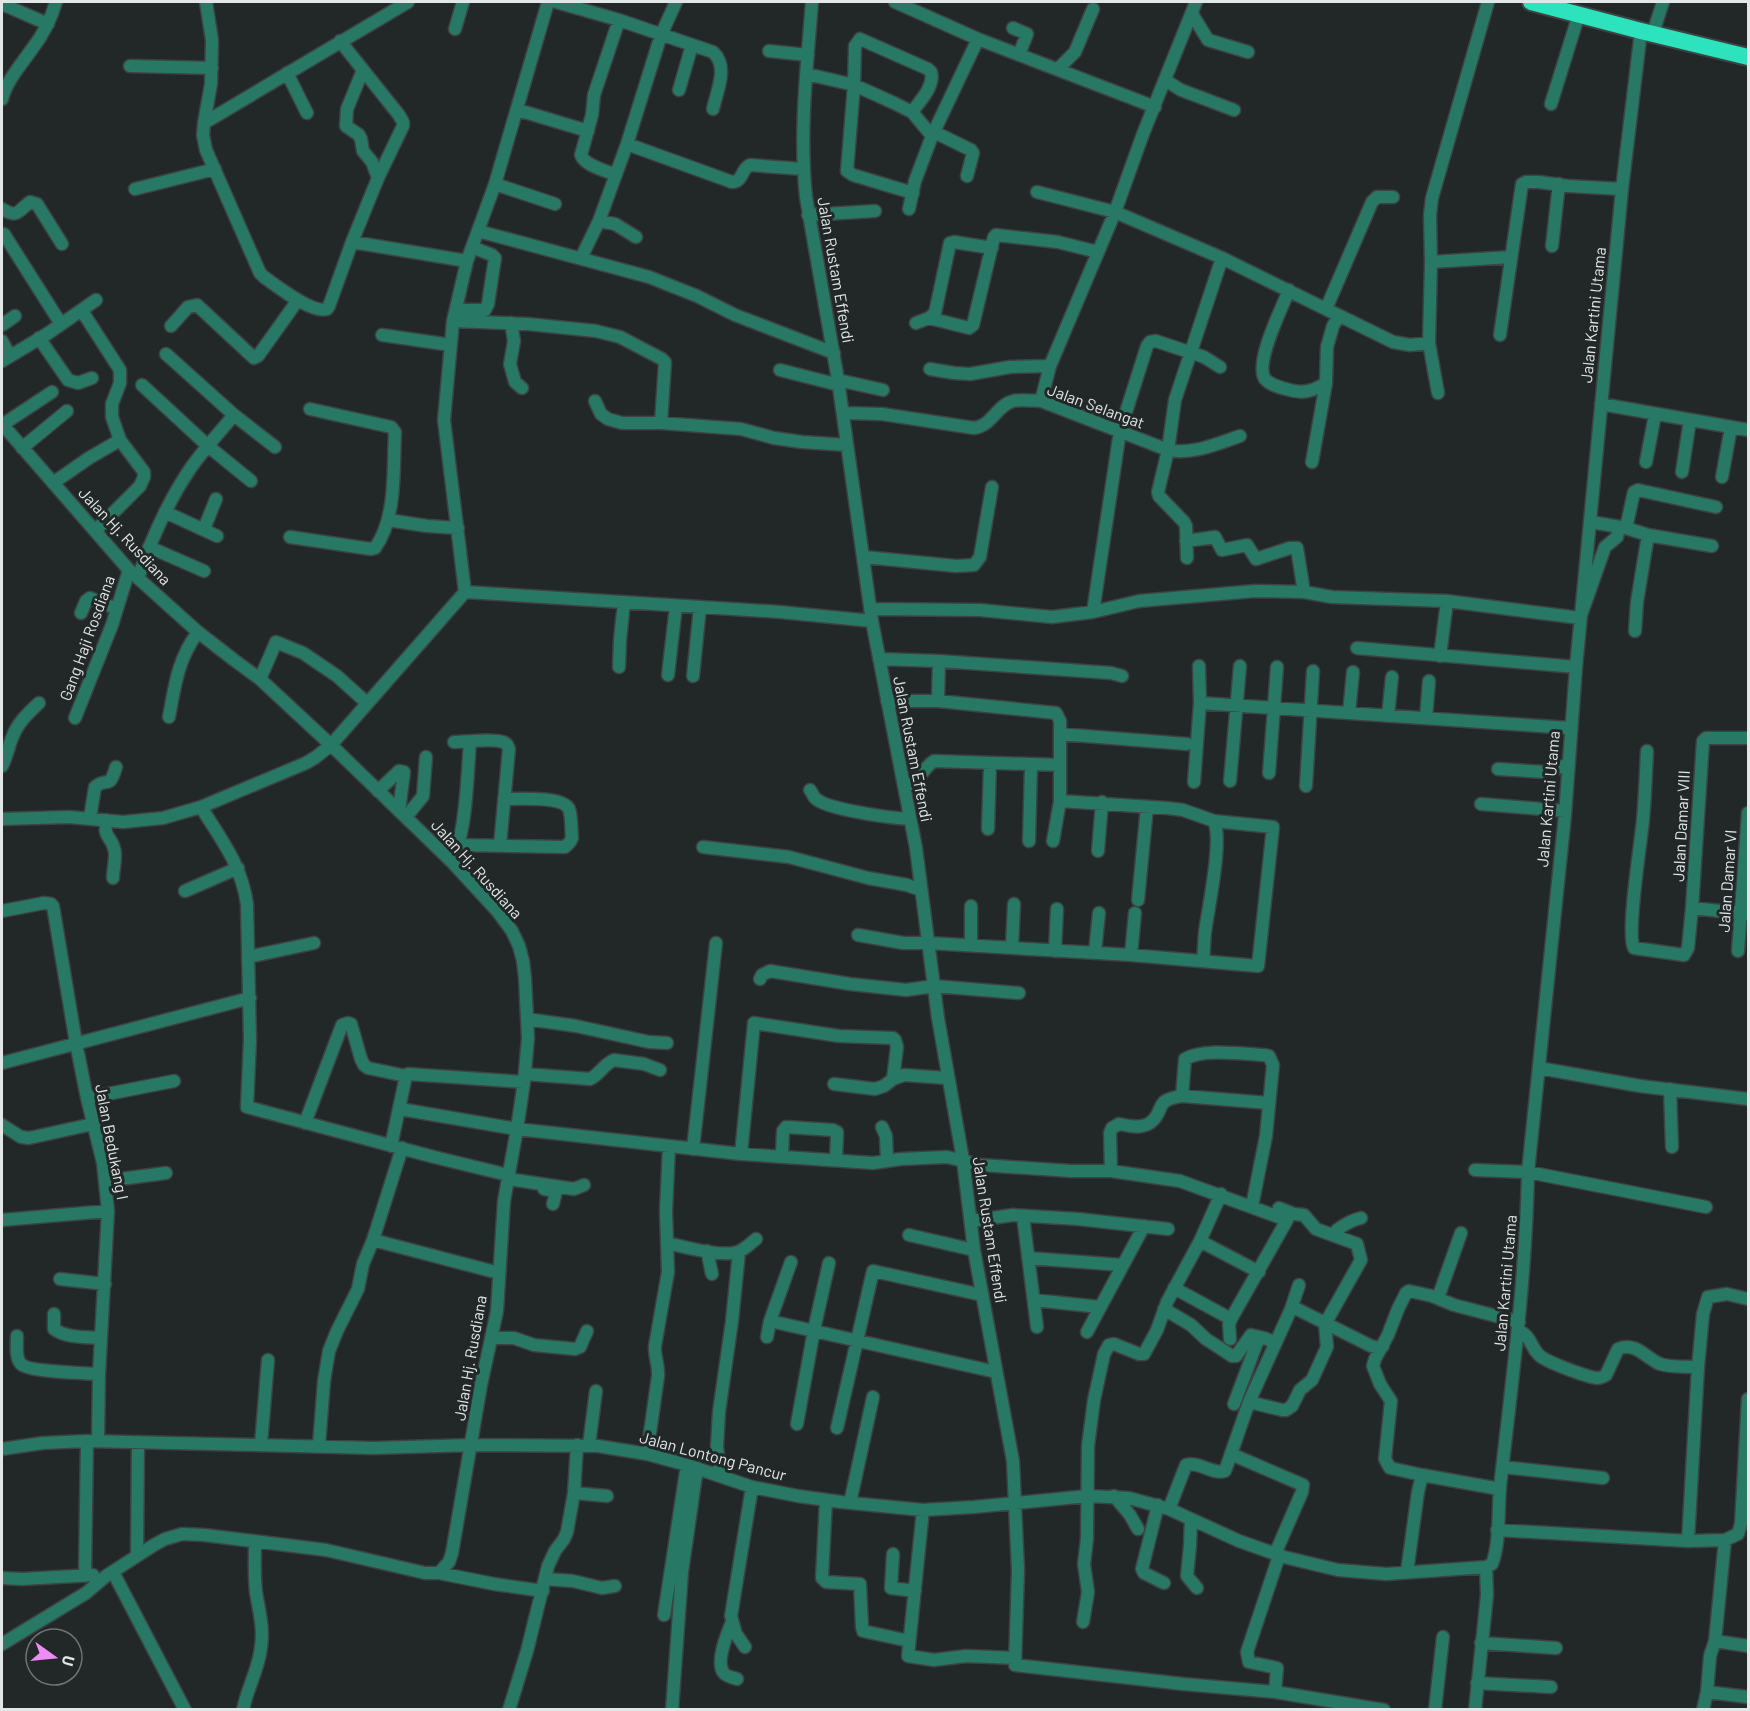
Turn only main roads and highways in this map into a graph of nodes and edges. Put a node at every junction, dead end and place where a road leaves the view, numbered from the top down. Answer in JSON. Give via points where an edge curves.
{"nodes":[{"id":1,"x":1531,"y":2,"type":"edge"},
{"id":2,"x":1575,"y":9,"type":"edge"},
{"id":3,"x":1749,"y":57,"type":"edge"}],
"edges":[{"from":1,"to":2,"type":"highway"},
{"from":2,"to":3,"type":"highway","via":[[1647,32]]}]}
